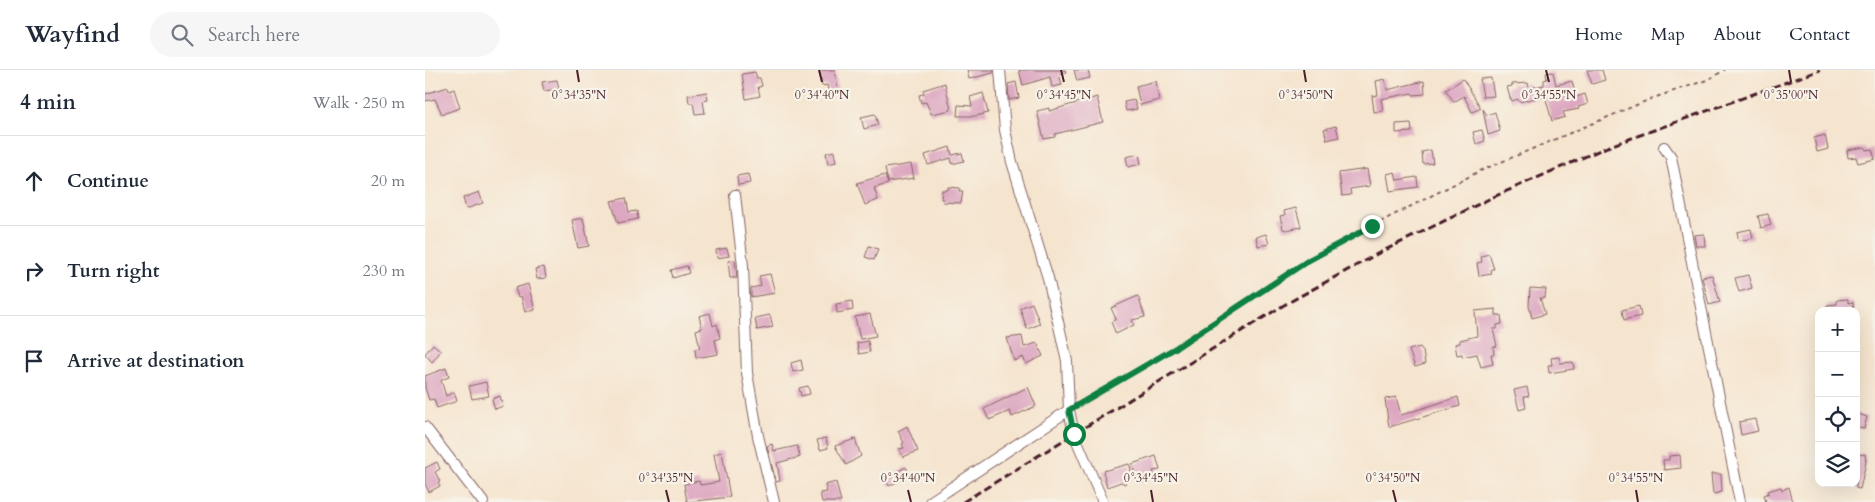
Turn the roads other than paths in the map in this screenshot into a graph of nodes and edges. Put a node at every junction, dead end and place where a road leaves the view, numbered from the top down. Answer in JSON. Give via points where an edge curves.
{"nodes":[{"id":1,"x":1000,"y":70,"type":"edge"},
{"id":2,"x":1664,"y":147,"type":"dead end"},
{"id":3,"x":735,"y":195,"type":"dead end"},
{"id":4,"x":1069,"y":410,"type":"junction"},
{"id":5,"x":425,"y":427,"type":"edge"},
{"id":6,"x":483,"y":502,"type":"edge"},
{"id":7,"x":774,"y":502,"type":"edge"},
{"id":8,"x":930,"y":502,"type":"edge"},
{"id":9,"x":1103,"y":502,"type":"edge"},
{"id":10,"x":1740,"y":502,"type":"edge"}],
"edges":[{"from":1,"to":4,"type":"street","via":[[1005,130],[1012,162],[1048,278],[1067,362]]},
{"from":2,"to":10,"type":"street","via":[[1671,157]]},
{"from":3,"to":7,"type":"street","via":[[743,266],[747,373]]},
{"from":4,"to":8,"type":"street"},
{"from":4,"to":9,"type":"street","via":[[1074,434]]},
{"from":5,"to":6,"type":"street"}]}
